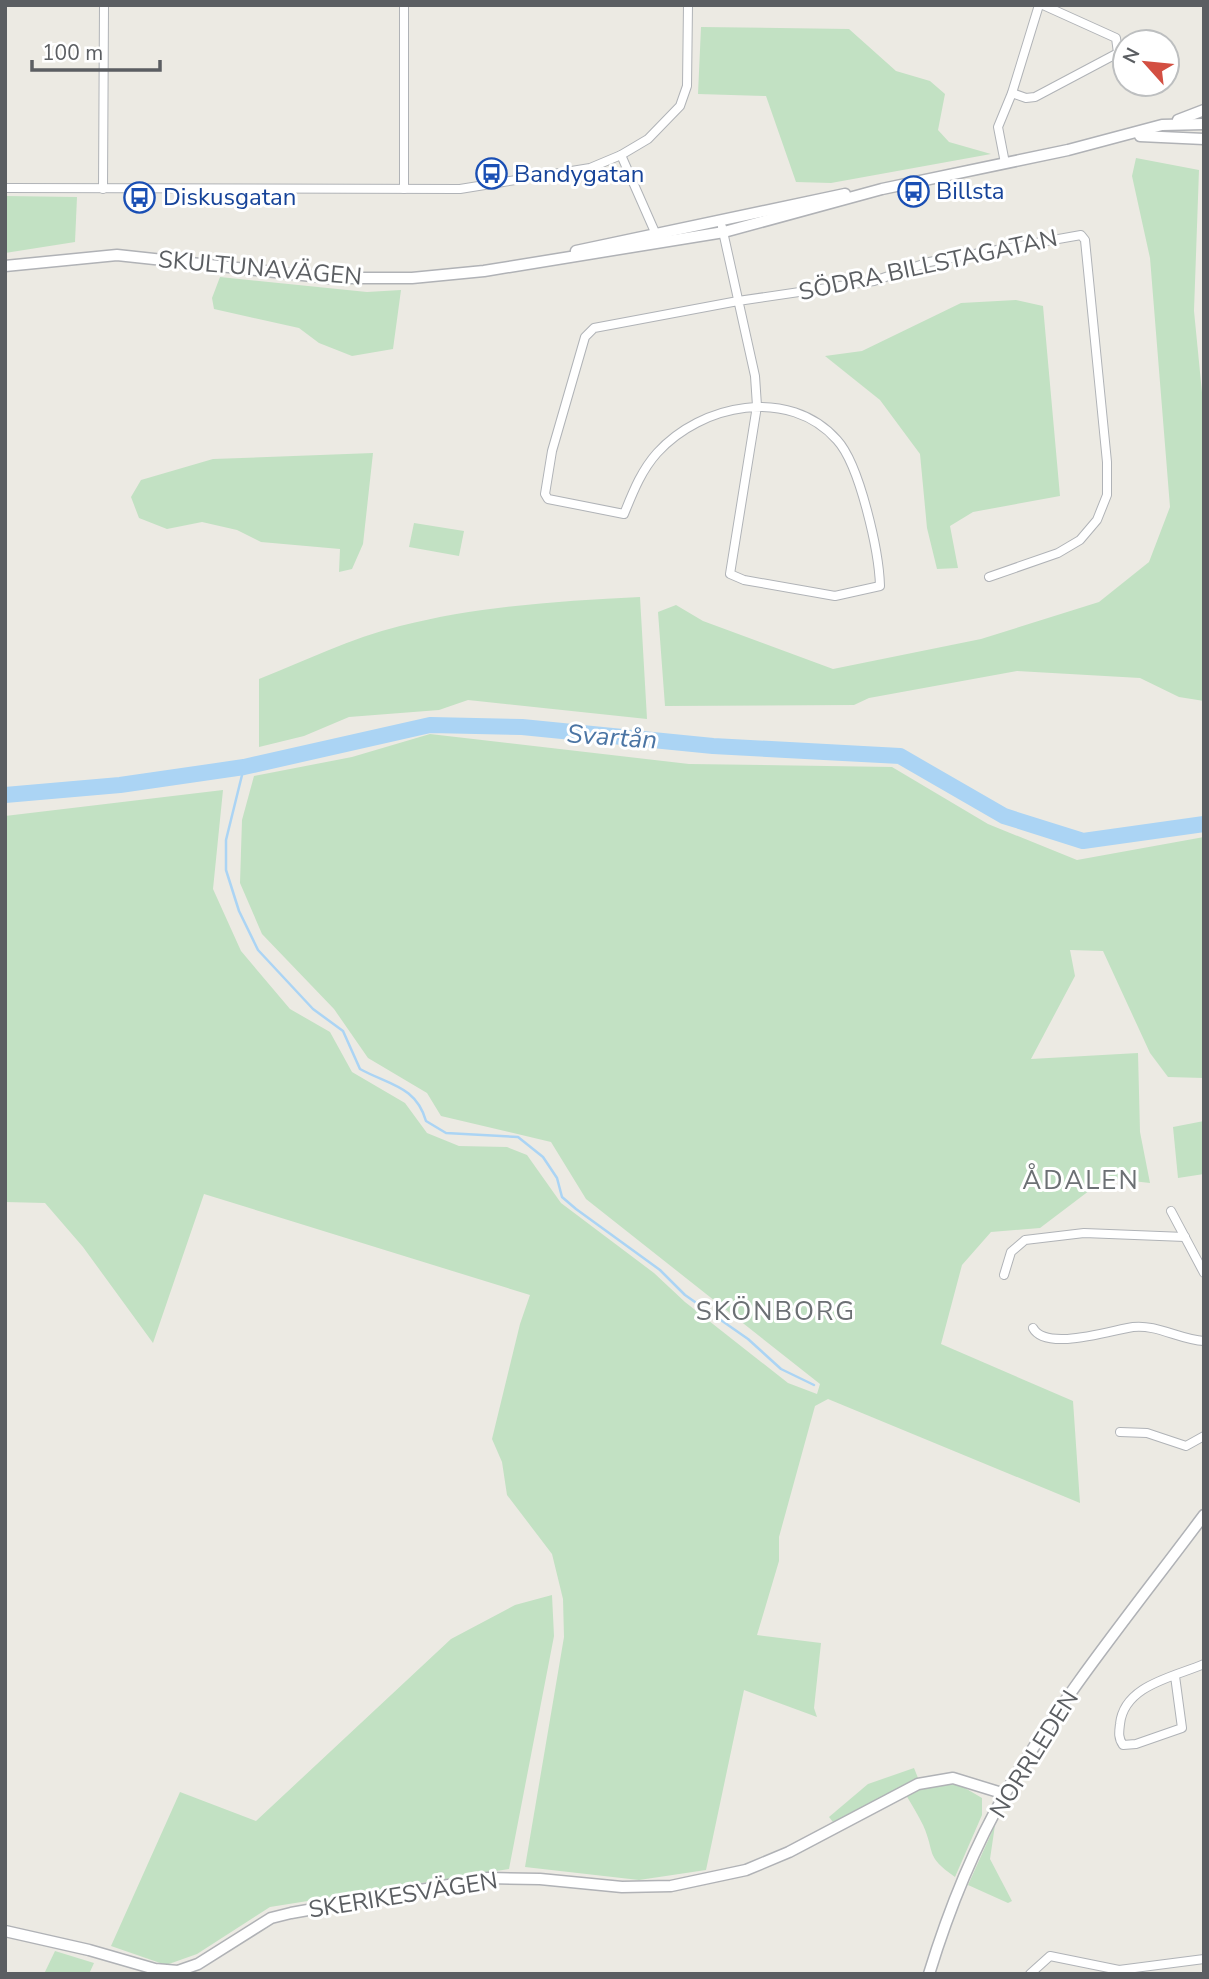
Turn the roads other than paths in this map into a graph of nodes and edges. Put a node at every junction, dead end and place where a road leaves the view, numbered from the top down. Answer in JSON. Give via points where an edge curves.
{"nodes":[{"id":1,"x":104,"y":5,"type":"edge"},
{"id":2,"x":404,"y":5,"type":"edge"},
{"id":3,"x":688,"y":5,"type":"edge"},
{"id":4,"x":1041,"y":5,"type":"edge"},
{"id":5,"x":1012,"y":93,"type":"junction"},
{"id":6,"x":1204,"y":110,"type":"edge"},
{"id":7,"x":1204,"y":124,"type":"edge"},
{"id":8,"x":1162,"y":125,"type":"junction"},
{"id":9,"x":1125,"y":136,"type":"junction"},
{"id":10,"x":1202,"y":140,"type":"edge"},
{"id":11,"x":621,"y":155,"type":"junction"},
{"id":12,"x":1005,"y":163,"type":"junction"},
{"id":13,"x":5,"y":188,"type":"edge"},
{"id":14,"x":103,"y":189,"type":"junction"},
{"id":15,"x":404,"y":189,"type":"junction"},
{"id":16,"x":722,"y":227,"type":"junction"},
{"id":17,"x":658,"y":239,"type":"junction"},
{"id":18,"x":5,"y":266,"type":"edge"},
{"id":19,"x":738,"y":301,"type":"junction"},
{"id":20,"x":757,"y":406,"type":"junction"},
{"id":21,"x":989,"y":577,"type":"dead end"},
{"id":22,"x":1171,"y":1211,"type":"dead end"},
{"id":23,"x":1185,"y":1237,"type":"junction"},
{"id":24,"x":1204,"y":1273,"type":"edge"},
{"id":25,"x":1004,"y":1275,"type":"dead end"},
{"id":26,"x":1033,"y":1328,"type":"dead end"},
{"id":27,"x":1204,"y":1340,"type":"edge"},
{"id":28,"x":1120,"y":1432,"type":"dead end"},
{"id":29,"x":1204,"y":1436,"type":"edge"},
{"id":30,"x":1204,"y":1503,"type":"edge"},
{"id":31,"x":1204,"y":1515,"type":"edge"},
{"id":32,"x":1175,"y":1554,"type":"junction"},
{"id":33,"x":1204,"y":1664,"type":"edge"},
{"id":34,"x":1175,"y":1676,"type":"junction"},
{"id":35,"x":1004,"y":1794,"type":"junction"},
{"id":36,"x":5,"y":1931,"type":"edge"},
{"id":37,"x":1204,"y":1959,"type":"edge"},
{"id":38,"x":1119,"y":1972,"type":"edge"},
{"id":39,"x":929,"y":1974,"type":"edge"},
{"id":40,"x":1030,"y":1974,"type":"edge"}],
"edges":[{"from":1,"to":14,"type":"street"},
{"from":2,"to":15,"type":"street"},
{"from":3,"to":11,"type":"street","via":[[687,86],[680,106],[648,139]]},
{"from":4,"to":5,"type":"street"},
{"from":4,"to":5,"type":"street","via":[[1116,38],[1118,53],[1035,97]]},
{"from":5,"to":12,"type":"street","via":[[998,127]]},
{"from":6,"to":8,"type":"main road"},
{"from":7,"to":8,"type":"main road","name":"SKULTUNAVÄGEN"},
{"from":8,"to":9,"type":"main road","name":"SKULTUNAVÄGEN"},
{"from":9,"to":10,"type":"main road","name":"SKULTUNAVÄGEN"},
{"from":9,"to":12,"type":"main road","name":"SKULTUNAVÄGEN"},
{"from":11,"to":15,"type":"street","via":[[590,168],[513,183]]},
{"from":11,"to":17,"type":"street"},
{"from":12,"to":16,"type":"main road","name":"SKULTUNAVÄGEN"},
{"from":13,"to":14,"type":"street"},
{"from":14,"to":15,"type":"street"},
{"from":16,"to":17,"type":"main road","name":"SKULTUNAVÄGEN"},
{"from":16,"to":19,"type":"street"},
{"from":17,"to":18,"type":"main road","name":"SKULTUNAVÄGEN","via":[[514,267],[412,278],[330,278],[117,255]]},
{"from":19,"to":20,"type":"street"},
{"from":19,"to":20,"type":"street","via":[[589,332],[560,420],[545,494],[552,500],[624,514],[645,469],[675,436],[716,414]]},
{"from":19,"to":21,"type":"street","name":"SÖDRA BILLSTAGATAN","via":[[874,281],[929,262],[1074,234],[1085,240],[1107,495],[1097,520],[1080,540],[1058,553]]},
{"from":20,"to":20,"type":"street","via":[[807,417],[848,455],[861,490],[879,587],[835,596],[730,574]]},
{"from":22,"to":23,"type":"street"},
{"from":23,"to":24,"type":"street"},
{"from":23,"to":25,"type":"street","via":[[1084,1233],[1025,1240],[1011,1252]]},
{"from":26,"to":27,"type":"street","via":[[1044,1338],[1080,1338],[1136,1327]]},
{"from":28,"to":29,"type":"street","via":[[1147,1433],[1186,1446]]},
{"from":30,"to":32,"type":"main road","name":"NORRLEDEN"},
{"from":31,"to":32,"type":"main road","name":"NORRLEDEN"},
{"from":32,"to":35,"type":"main road","name":"NORRLEDEN","via":[[1053,1719]]},
{"from":33,"to":34,"type":"street"},
{"from":34,"to":34,"type":"street","via":[[1144,1688],[1126,1703],[1120,1721],[1123,1745],[1182,1728]]},
{"from":35,"to":36,"type":"main road","name":"SKERIKESVÄGEN","via":[[953,1778],[918,1784],[768,1861],[719,1878],[671,1886],[622,1887],[488,1878],[291,1913],[271,1918],[198,1964],[178,1970],[155,1969]]},
{"from":35,"to":39,"type":"main road","name":"NORRLEDEN","via":[[961,1886]]},
{"from":37,"to":38,"type":"street"},
{"from":38,"to":40,"type":"street","via":[[1050,1956]]}]}
